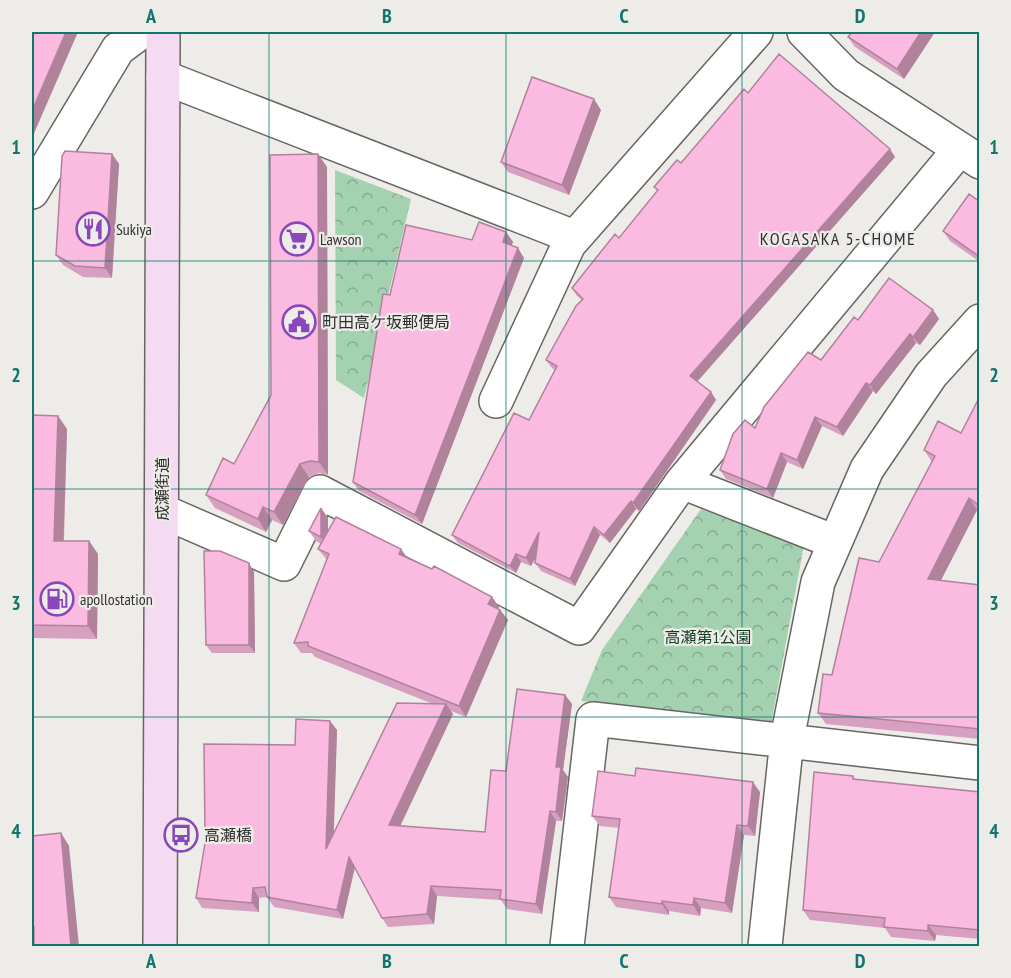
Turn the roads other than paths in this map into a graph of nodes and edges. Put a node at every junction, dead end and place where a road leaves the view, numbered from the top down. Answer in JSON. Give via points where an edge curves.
{"nodes":[{"id":1,"x":141,"y":32,"type":"edge"},
{"id":2,"x":163,"y":32,"type":"edge"},
{"id":3,"x":756,"y":32,"type":"edge"},
{"id":4,"x":806,"y":33,"type":"edge"},
{"id":5,"x":163,"y":77,"type":"junction"},
{"id":6,"x":969,"y":156,"type":"edge"},
{"id":7,"x":32,"y":192,"type":"edge"},
{"id":8,"x":574,"y":237,"type":"junction"},
{"id":9,"x":980,"y":321,"type":"edge"},
{"id":10,"x":496,"y":401,"type":"dead end"},
{"id":11,"x":682,"y":482,"type":"junction"},
{"id":12,"x":162,"y":512,"type":"junction"},
{"id":13,"x":835,"y":542,"type":"junction"},
{"id":14,"x":787,"y":740,"type":"junction"},
{"id":15,"x":980,"y":763,"type":"edge"},
{"id":16,"x":160,"y":946,"type":"edge"},
{"id":17,"x":567,"y":946,"type":"edge"},
{"id":18,"x":765,"y":946,"type":"edge"}],
"edges":[{"from":1,"to":7,"type":"street","via":[[118,49]]},
{"from":2,"to":5,"type":"main road","name":"成瀬街道"},
{"from":3,"to":8,"type":"street"},
{"from":4,"to":6,"type":"street","via":[[846,75]]},
{"from":5,"to":8,"type":"street"},
{"from":5,"to":12,"type":"main road","name":"成瀬街道"},
{"from":6,"to":11,"type":"street"},
{"from":8,"to":10,"type":"street"},
{"from":9,"to":13,"type":"street","via":[[931,375],[867,469]]},
{"from":11,"to":12,"type":"street","via":[[579,628],[320,492],[284,564]]},
{"from":11,"to":13,"type":"street"},
{"from":12,"to":16,"type":"main road","name":"成瀬街道"},
{"from":13,"to":14,"type":"street","via":[[818,582]]},
{"from":14,"to":15,"type":"street"},
{"from":14,"to":17,"type":"street","via":[[593,719]]},
{"from":14,"to":18,"type":"street"}]}
